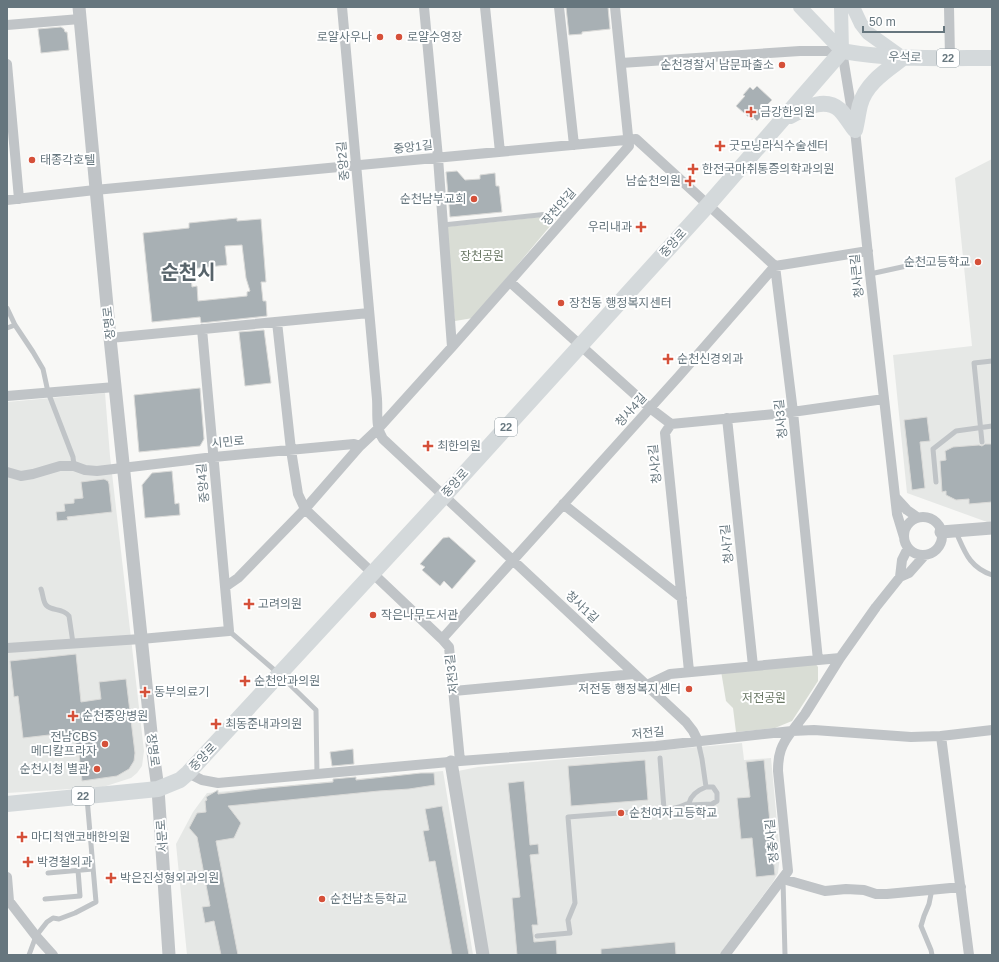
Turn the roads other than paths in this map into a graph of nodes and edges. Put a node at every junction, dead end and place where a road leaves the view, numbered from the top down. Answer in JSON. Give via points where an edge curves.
{"nodes":[{"id":1,"x":342,"y":7,"type":"edge"},
{"id":2,"x":424,"y":7,"type":"edge"},
{"id":3,"x":484,"y":7,"type":"edge"},
{"id":4,"x":559,"y":7,"type":"edge"},
{"id":5,"x":615,"y":7,"type":"edge"},
{"id":6,"x":800,"y":7,"type":"edge"},
{"id":7,"x":841,"y":7,"type":"edge"},
{"id":8,"x":853,"y":7,"type":"edge"},
{"id":9,"x":949,"y":7,"type":"edge"},
{"id":10,"x":79,"y":13,"type":"edge"},
{"id":11,"x":7,"y":25,"type":"edge"},
{"id":12,"x":842,"y":51,"type":"junction"},
{"id":13,"x":904,"y":58,"type":"junction"},
{"id":14,"x":950,"y":58,"type":"junction"},
{"id":15,"x":992,"y":58,"type":"edge"},
{"id":16,"x":621,"y":62,"type":"junction"},
{"id":17,"x":7,"y":64,"type":"edge"},
{"id":18,"x":781,"y":121,"type":"junction"},
{"id":19,"x":855,"y":130,"type":"junction"},
{"id":20,"x":629,"y":140,"type":"junction"},
{"id":21,"x":574,"y":145,"type":"junction"},
{"id":22,"x":500,"y":152,"type":"junction"},
{"id":23,"x":438,"y":158,"type":"junction"},
{"id":24,"x":356,"y":166,"type":"junction"},
{"id":25,"x":95,"y":190,"type":"junction"},
{"id":26,"x":18,"y":199,"type":"junction"},
{"id":27,"x":7,"y":200,"type":"edge"},
{"id":28,"x":708,"y":205,"type":"junction"},
{"id":29,"x":568,"y":215,"type":"junction"},
{"id":30,"x":443,"y":225,"type":"junction"},
{"id":31,"x":868,"y":251,"type":"junction"},
{"id":32,"x":943,"y":258,"type":"dead end"},
{"id":33,"x":775,"y":266,"type":"junction"},
{"id":34,"x":870,"y":274,"type":"junction"},
{"id":35,"x":510,"y":282,"type":"junction"},
{"id":36,"x":7,"y":308,"type":"edge"},
{"id":37,"x":369,"y":313,"type":"junction"},
{"id":38,"x":277,"y":322,"type":"junction"},
{"id":39,"x":15,"y":326,"type":"junction"},
{"id":40,"x":7,"y":328,"type":"edge"},
{"id":41,"x":202,"y":329,"type":"junction"},
{"id":42,"x":110,"y":338,"type":"junction"},
{"id":43,"x":581,"y":344,"type":"junction"},
{"id":44,"x":452,"y":347,"type":"junction"},
{"id":45,"x":992,"y":360,"type":"edge"},
{"id":46,"x":115,"y":387,"type":"junction"},
{"id":47,"x":48,"y":392,"type":"junction"},
{"id":48,"x":7,"y":396,"type":"edge"},
{"id":49,"x":884,"y":399,"type":"junction"},
{"id":50,"x":650,"y":408,"type":"junction"},
{"id":51,"x":793,"y":412,"type":"junction"},
{"id":52,"x":727,"y":418,"type":"junction"},
{"id":53,"x":671,"y":424,"type":"junction"},
{"id":54,"x":992,"y":426,"type":"edge"},
{"id":55,"x":980,"y":427,"type":"junction"},
{"id":56,"x":378,"y":429,"type":"junction"},
{"id":57,"x":982,"y":442,"type":"dead end"},
{"id":58,"x":360,"y":446,"type":"junction"},
{"id":59,"x":291,"y":450,"type":"junction"},
{"id":60,"x":214,"y":457,"type":"junction"},
{"id":61,"x":74,"y":466,"type":"junction"},
{"id":62,"x":124,"y":467,"type":"junction"},
{"id":63,"x":7,"y":472,"type":"edge"},
{"id":64,"x":936,"y":482,"type":"dead end"},
{"id":65,"x":444,"y":496,"type":"junction"},
{"id":66,"x":896,"y":498,"type":"junction"},
{"id":67,"x":563,"y":504,"type":"junction"},
{"id":68,"x":305,"y":509,"type":"junction"},
{"id":69,"x":917,"y":517,"type":"junction"},
{"id":70,"x":992,"y":528,"type":"edge"},
{"id":71,"x":955,"y":531,"type":"junction"},
{"id":72,"x":941,"y":532,"type":"junction"},
{"id":73,"x":904,"y":536,"type":"junction"},
{"id":74,"x":908,"y":548,"type":"junction"},
{"id":75,"x":925,"y":555,"type":"junction"},
{"id":76,"x":513,"y":560,"type":"junction"},
{"id":77,"x":372,"y":573,"type":"junction"},
{"id":78,"x":992,"y":575,"type":"edge"},
{"id":79,"x":900,"y":577,"type":"junction"},
{"id":80,"x":225,"y":587,"type":"junction"},
{"id":81,"x":41,"y":589,"type":"dead end"},
{"id":82,"x":682,"y":598,"type":"junction"},
{"id":83,"x":229,"y":631,"type":"junction"},
{"id":84,"x":442,"y":638,"type":"junction"},
{"id":85,"x":141,"y":639,"type":"junction"},
{"id":86,"x":72,"y":643,"type":"junction"},
{"id":87,"x":7,"y":648,"type":"edge"},
{"id":88,"x":840,"y":658,"type":"junction"},
{"id":89,"x":818,"y":660,"type":"junction"},
{"id":90,"x":753,"y":666,"type":"junction"},
{"id":91,"x":689,"y":671,"type":"junction"},
{"id":92,"x":279,"y":674,"type":"junction"},
{"id":93,"x":634,"y":674,"type":"junction"},
{"id":94,"x":647,"y":685,"type":"junction"},
{"id":95,"x":454,"y":691,"type":"junction"},
{"id":96,"x":992,"y":730,"type":"edge"},
{"id":97,"x":792,"y":731,"type":"junction"},
{"id":98,"x":941,"y":736,"type":"junction"},
{"id":99,"x":698,"y":741,"type":"junction"},
{"id":100,"x":660,"y":758,"type":"dead end"},
{"id":101,"x":456,"y":761,"type":"junction"},
{"id":102,"x":188,"y":773,"type":"junction"},
{"id":103,"x":317,"y":775,"type":"junction"},
{"id":104,"x":706,"y":787,"type":"junction"},
{"id":105,"x":158,"y":789,"type":"junction"},
{"id":106,"x":87,"y":796,"type":"junction"},
{"id":107,"x":689,"y":803,"type":"junction"},
{"id":108,"x":7,"y":804,"type":"edge"},
{"id":109,"x":664,"y":809,"type":"junction"},
{"id":110,"x":93,"y":869,"type":"junction"},
{"id":111,"x":78,"y":870,"type":"junction"},
{"id":112,"x":48,"y":873,"type":"dead end"},
{"id":113,"x":7,"y":877,"type":"edge"},
{"id":114,"x":784,"y":879,"type":"junction"},
{"id":115,"x":961,"y":887,"type":"junction"},
{"id":116,"x":932,"y":889,"type":"junction"},
{"id":117,"x":45,"y":898,"type":"dead end"},
{"id":118,"x":8,"y":901,"type":"edge"},
{"id":119,"x":36,"y":936,"type":"junction"},
{"id":120,"x":537,"y":936,"type":"dead end"},
{"id":121,"x":29,"y":955,"type":"edge"},
{"id":122,"x":53,"y":955,"type":"edge"},
{"id":123,"x":169,"y":955,"type":"edge"},
{"id":124,"x":483,"y":955,"type":"edge"},
{"id":125,"x":725,"y":955,"type":"edge"},
{"id":126,"x":785,"y":955,"type":"edge"},
{"id":127,"x":932,"y":955,"type":"edge"},
{"id":128,"x":969,"y":955,"type":"edge"}],
"edges":[{"from":1,"to":24,"type":"street","name":"중앙2길"},
{"from":2,"to":23,"type":"street"},
{"from":3,"to":22,"type":"street"},
{"from":4,"to":21,"type":"street"},
{"from":5,"to":16,"type":"street"},
{"from":6,"to":12,"type":"main road"},
{"from":7,"to":12,"type":"main road"},
{"from":8,"to":13,"type":"main road","via":[[868,33]]},
{"from":9,"to":14,"type":"street"},
{"from":10,"to":11,"type":"street"},
{"from":10,"to":25,"type":"street","name":"장명로"},
{"from":12,"to":13,"type":"main road","name":"우석로","number":"22"},
{"from":12,"to":16,"type":"street","via":[[800,50]]},
{"from":12,"to":18,"type":"main road","name":"중앙로","number":"22"},
{"from":12,"to":19,"type":"street","name":"청사큰길"},
{"from":13,"to":14,"type":"main road","name":"우석로","number":"22"},
{"from":13,"to":19,"type":"main road","via":[[877,78],[866,91]]},
{"from":14,"to":15,"type":"main road","name":"우석로","number":"22"},
{"from":16,"to":20,"type":"street"},
{"from":17,"to":26,"type":"street"},
{"from":18,"to":19,"type":"main road","via":[[812,105],[829,104],[839,110]]},
{"from":18,"to":28,"type":"main road","name":"중앙로","number":"22"},
{"from":19,"to":31,"type":"street","name":"청사큰길"},
{"from":20,"to":21,"type":"street","name":"중앙1길"},
{"from":20,"to":28,"type":"street","via":[[636,139]]},
{"from":20,"to":29,"type":"street","name":"장천안길","via":[[629,146]]},
{"from":21,"to":22,"type":"street","name":"중앙1길"},
{"from":22,"to":23,"type":"street","name":"중앙1길"},
{"from":23,"to":24,"type":"street","name":"중앙1길"},
{"from":23,"to":30,"type":"street"},
{"from":24,"to":25,"type":"street","name":"중앙1길"},
{"from":24,"to":37,"type":"street","name":"중앙2길"},
{"from":25,"to":26,"type":"street","name":"중앙1길"},
{"from":25,"to":42,"type":"street","name":"장명로"},
{"from":26,"to":27,"type":"street","name":"중앙1길"},
{"from":28,"to":33,"type":"street"},
{"from":28,"to":43,"type":"main road","name":"중앙로","number":"22"},
{"from":29,"to":30,"type":"lane","via":[[558,213]]},
{"from":29,"to":35,"type":"street","name":"장천안길"},
{"from":30,"to":44,"type":"street"},
{"from":31,"to":33,"type":"street"},
{"from":31,"to":34,"type":"street","name":"청사큰길"},
{"from":32,"to":34,"type":"lane"},
{"from":33,"to":50,"type":"street","name":"청사4길"},
{"from":33,"to":51,"type":"street","name":"청사3길"},
{"from":34,"to":49,"type":"street","name":"청사큰길"},
{"from":35,"to":43,"type":"street"},
{"from":35,"to":44,"type":"street","name":"장천안길"},
{"from":36,"to":39,"type":"lane"},
{"from":37,"to":38,"type":"street"},
{"from":37,"to":56,"type":"street","name":"중앙2길"},
{"from":38,"to":41,"type":"street"},
{"from":38,"to":59,"type":"street"},
{"from":39,"to":40,"type":"lane"},
{"from":39,"to":47,"type":"lane","via":[[43,369]]},
{"from":41,"to":42,"type":"street"},
{"from":41,"to":60,"type":"street","name":"중앙4길"},
{"from":42,"to":46,"type":"street","name":"장명로"},
{"from":43,"to":50,"type":"street"},
{"from":43,"to":65,"type":"main road","name":"중앙로","number":"22"},
{"from":44,"to":56,"type":"street","name":"장천안길"},
{"from":45,"to":55,"type":"lane","via":[[974,363]]},
{"from":46,"to":47,"type":"street"},
{"from":46,"to":62,"type":"street","name":"장명로"},
{"from":47,"to":48,"type":"street"},
{"from":47,"to":61,"type":"lane","via":[[73,457]]},
{"from":49,"to":51,"type":"street"},
{"from":49,"to":66,"type":"street","name":"청사큰길"},
{"from":50,"to":53,"type":"street"},
{"from":50,"to":67,"type":"street","name":"청사4길"},
{"from":51,"to":52,"type":"street"},
{"from":51,"to":89,"type":"street","name":"청사3길"},
{"from":52,"to":53,"type":"street"},
{"from":52,"to":90,"type":"street","name":"청사7길"},
{"from":53,"to":82,"type":"street","name":"청사2길","via":[[665,433]]},
{"from":54,"to":55,"type":"lane"},
{"from":55,"to":57,"type":"lane"},
{"from":55,"to":64,"type":"lane","via":[[956,431],[933,449]]},
{"from":56,"to":58,"type":"street"},
{"from":56,"to":65,"type":"street","via":[[383,439]]},
{"from":58,"to":59,"type":"street","name":"시민로","via":[[354,444]]},
{"from":58,"to":68,"type":"street"},
{"from":59,"to":60,"type":"street","name":"시민로"},
{"from":59,"to":68,"type":"street","via":[[298,494]]},
{"from":60,"to":62,"type":"street","name":"시민로"},
{"from":60,"to":80,"type":"street","name":"중앙4길"},
{"from":61,"to":62,"type":"street","name":"시민로","via":[[85,470]]},
{"from":61,"to":63,"type":"street","name":"시민로","via":[[60,466],[21,476]]},
{"from":62,"to":85,"type":"street","name":"장명로"},
{"from":65,"to":76,"type":"street","name":"청사1길"},
{"from":65,"to":77,"type":"main road","name":"중앙로","number":"22"},
{"from":66,"to":69,"type":"street"},
{"from":66,"to":73,"type":"street","name":"청사큰길","via":[[897,514]]},
{"from":67,"to":76,"type":"street","name":"청사4길"},
{"from":67,"to":82,"type":"street"},
{"from":68,"to":77,"type":"street","name":"저전3길"},
{"from":68,"to":80,"type":"street","via":[[238,578]]},
{"from":69,"to":72,"type":"street","via":[[923,516],[935,521]]},
{"from":69,"to":73,"type":"street","via":[[907,525]]},
{"from":70,"to":71,"type":"street"},
{"from":71,"to":72,"type":"street"},
{"from":71,"to":78,"type":"lane","via":[[969,560],[982,571]]},
{"from":72,"to":75,"type":"street","via":[[942,538],[936,549]]},
{"from":73,"to":74,"type":"street"},
{"from":74,"to":75,"type":"street"},
{"from":74,"to":79,"type":"street","via":[[902,560]]},
{"from":75,"to":79,"type":"street","via":[[909,573]]},
{"from":76,"to":84,"type":"street","name":"청사4길"},
{"from":76,"to":93,"type":"street","name":"청사1길"},
{"from":77,"to":84,"type":"street","name":"저전3길"},
{"from":77,"to":92,"type":"main road","name":"중앙로","number":"22"},
{"from":79,"to":88,"type":"street"},
{"from":80,"to":83,"type":"street","name":"중앙4길"},
{"from":81,"to":86,"type":"lane","via":[[48,606],[63,610],[69,616]]},
{"from":82,"to":91,"type":"street","name":"청사2길"},
{"from":83,"to":85,"type":"street"},
{"from":83,"to":92,"type":"lane"},
{"from":84,"to":95,"type":"street","name":"저전3길","via":[[449,647]]},
{"from":85,"to":86,"type":"street"},
{"from":85,"to":105,"type":"street","name":"장명로"},
{"from":86,"to":87,"type":"street"},
{"from":88,"to":89,"type":"street"},
{"from":88,"to":97,"type":"street"},
{"from":89,"to":90,"type":"street"},
{"from":90,"to":91,"type":"street"},
{"from":91,"to":94,"type":"street","via":[[670,674]]},
{"from":92,"to":102,"type":"main road","name":"중앙로","number":"22"},
{"from":92,"to":103,"type":"lane","via":[[316,710]]},
{"from":93,"to":94,"type":"street","name":"청사1길"},
{"from":93,"to":95,"type":"street"},
{"from":94,"to":99,"type":"street","name":"청사1길","via":[[686,722]]},
{"from":95,"to":101,"type":"street","name":"저전3길"},
{"from":96,"to":98,"type":"street","name":"저전길"},
{"from":97,"to":98,"type":"street","name":"저전길","via":[[814,730],[911,737]]},
{"from":97,"to":99,"type":"street","name":"저전길"},
{"from":97,"to":114,"type":"street","name":"정충사길","via":[[778,756],[788,871]]},
{"from":98,"to":115,"type":"street"},
{"from":99,"to":101,"type":"street","name":"저전길"},
{"from":99,"to":104,"type":"lane"},
{"from":100,"to":109,"type":"lane"},
{"from":101,"to":103,"type":"street","name":"저전길"},
{"from":101,"to":124,"type":"street","name":"저전3길"},
{"from":102,"to":103,"type":"street","name":"저전길","via":[[202,780],[218,783]]},
{"from":102,"to":105,"type":"main road","name":"중앙로","number":"22","via":[[180,780]]},
{"from":104,"to":107,"type":"lane","via":[[699,789]]},
{"from":104,"to":107,"type":"lane","via":[[713,787],[717,793],[716,801],[712,804]]},
{"from":105,"to":106,"type":"main road","name":"중앙로","number":"22"},
{"from":105,"to":123,"type":"street","name":"서문로"},
{"from":106,"to":108,"type":"main road","name":"중앙로","number":"22"},
{"from":106,"to":110,"type":"lane"},
{"from":107,"to":109,"type":"lane"},
{"from":109,"to":120,"type":"lane","via":[[568,817],[575,903],[568,920],[570,933]]},
{"from":110,"to":111,"type":"lane"},
{"from":110,"to":119,"type":"lane","via":[[96,902],[76,913],[59,919],[53,918]]},
{"from":111,"to":112,"type":"lane"},
{"from":111,"to":117,"type":"lane","via":[[80,896]]},
{"from":113,"to":118,"type":"street"},
{"from":114,"to":116,"type":"street","via":[[825,891],[846,889],[887,894]]},
{"from":114,"to":125,"type":"street","name":"정충사길"},
{"from":114,"to":126,"type":"lane"},
{"from":115,"to":116,"type":"street"},
{"from":115,"to":128,"type":"street"},
{"from":116,"to":127,"type":"lane","via":[[921,926]]},
{"from":118,"to":119,"type":"street"},
{"from":119,"to":121,"type":"lane"},
{"from":119,"to":122,"type":"street"}]}
